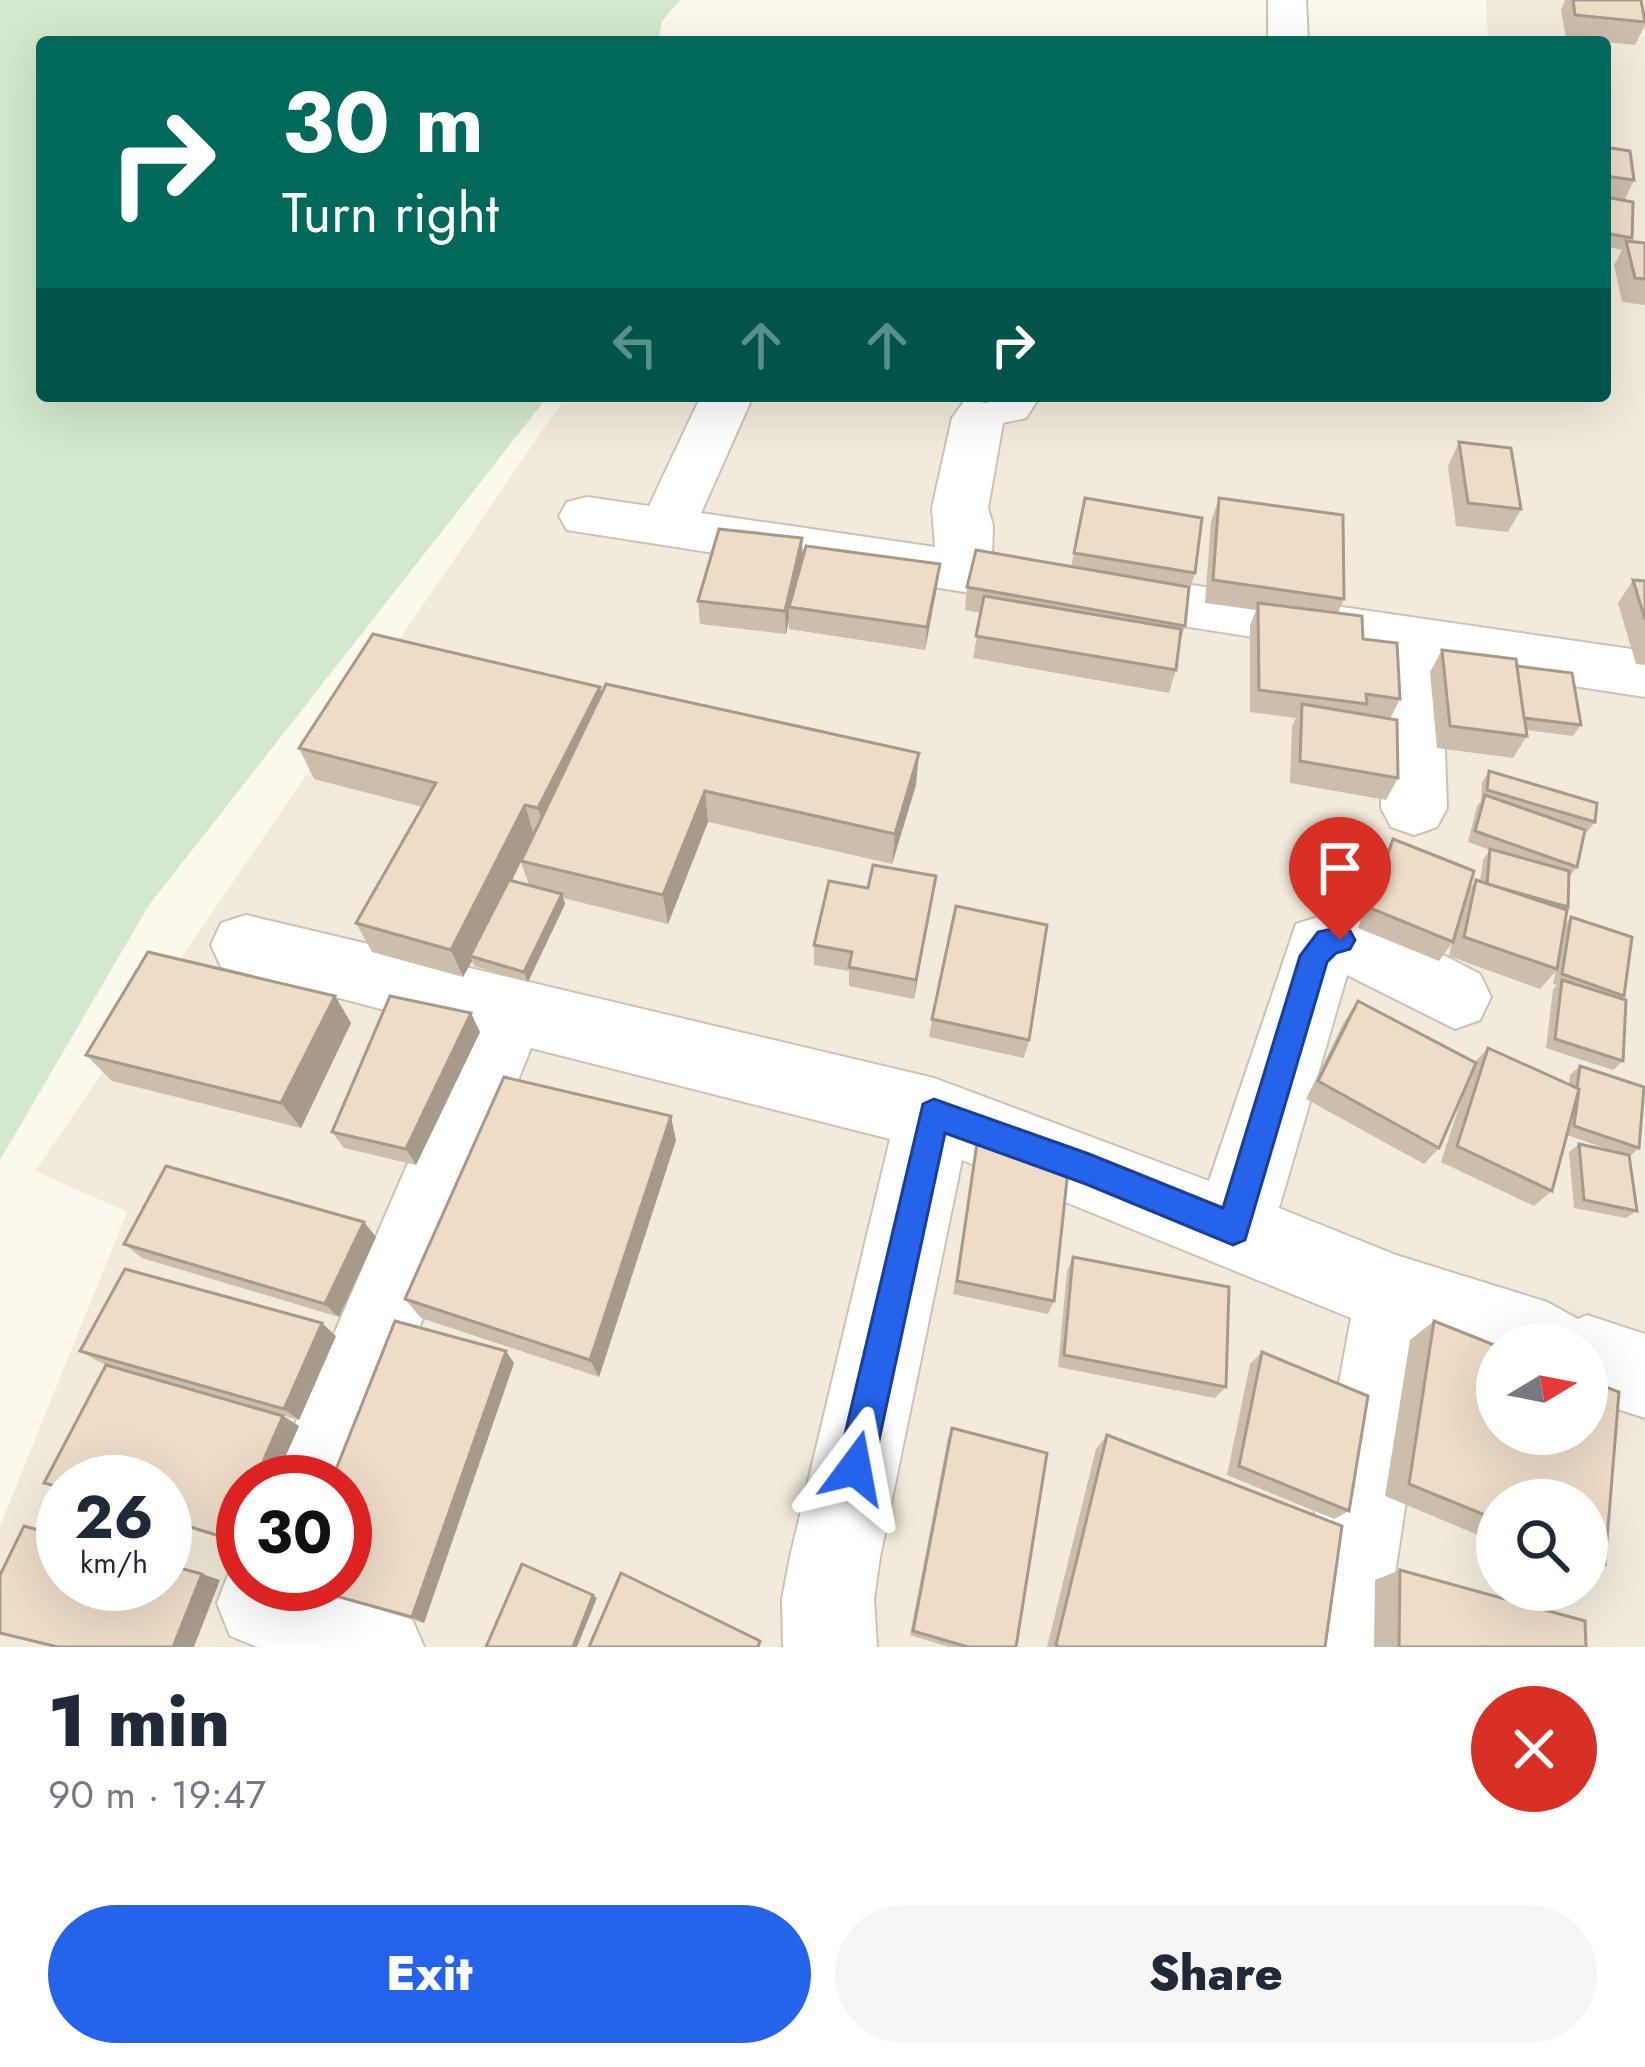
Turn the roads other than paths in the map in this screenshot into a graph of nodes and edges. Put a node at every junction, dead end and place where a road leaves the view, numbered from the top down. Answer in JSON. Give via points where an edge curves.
{"nodes":[{"id":1,"x":1287,"y":0,"type":"edge"},
{"id":2,"x":1288,"y":36,"type":"edge"},
{"id":3,"x":724,"y":402,"type":"edge"},
{"id":4,"x":1011,"y":402,"type":"edge"},
{"id":5,"x":587,"y":516,"type":"dead end"},
{"id":6,"x":666,"y":527,"type":"junction"},
{"id":7,"x":962,"y":571,"type":"junction"},
{"id":8,"x":1411,"y":642,"type":"junction"},
{"id":9,"x":1645,"y":674,"type":"edge"},
{"id":10,"x":1414,"y":808,"type":"dead end"},
{"id":11,"x":246,"y":944,"type":"dead end"},
{"id":12,"x":1455,"y":997,"type":"dead end"},
{"id":13,"x":512,"y":1008,"type":"junction"},
{"id":14,"x":934,"y":1114,"type":"junction"},
{"id":15,"x":1233,"y":1228,"type":"junction"},
{"id":16,"x":1396,"y":1295,"type":"junction"},
{"id":17,"x":1482,"y":1323,"type":"edge"},
{"id":18,"x":1608,"y":1364,"type":"edge"},
{"id":19,"x":1645,"y":1376,"type":"edge"},
{"id":20,"x":325,"y":1455,"type":"edge"},
{"id":21,"x":260,"y":1611,"type":"edge"},
{"id":22,"x":377,"y":1647,"type":"edge"},
{"id":23,"x":830,"y":1647,"type":"edge"},
{"id":24,"x":1337,"y":1647,"type":"edge"}],
"edges":[{"from":1,"to":2,"type":"street"},
{"from":3,"to":6,"type":"street"},
{"from":4,"to":7,"type":"street","via":[[978,418],[961,508]]},
{"from":5,"to":6,"type":"street"},
{"from":6,"to":7,"type":"street"},
{"from":7,"to":8,"type":"street"},
{"from":8,"to":9,"type":"street"},
{"from":8,"to":10,"type":"street"},
{"from":11,"to":13,"type":"street"},
{"from":12,"to":15,"type":"street","via":[[1354,944],[1321,946]]},
{"from":13,"to":14,"type":"street"},
{"from":13,"to":20,"type":"street"},
{"from":14,"to":15,"type":"street"},
{"from":14,"to":23,"type":"street","via":[[835,1557]]},
{"from":15,"to":16,"type":"street"},
{"from":16,"to":17,"type":"street"},
{"from":16,"to":24,"type":"street"},
{"from":18,"to":19,"type":"street"},
{"from":21,"to":22,"type":"street"}]}
